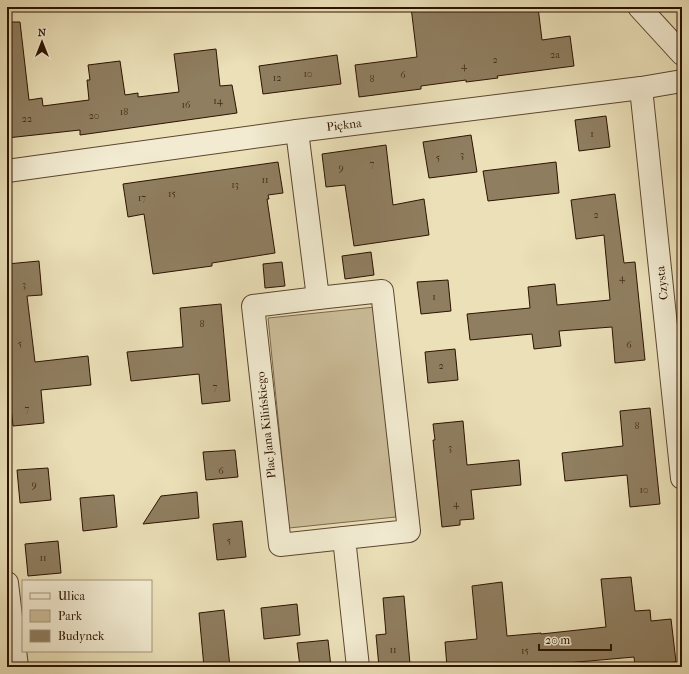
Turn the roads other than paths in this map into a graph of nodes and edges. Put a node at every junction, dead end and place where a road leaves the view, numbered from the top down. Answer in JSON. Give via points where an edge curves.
{"nodes":[{"id":1,"x":639,"y":7,"type":"edge"},
{"id":2,"x":682,"y":54,"type":"edge"},
{"id":3,"x":682,"y":81,"type":"edge"},
{"id":4,"x":641,"y":88,"type":"junction"},
{"id":5,"x":297,"y":131,"type":"junction"},
{"id":6,"x":7,"y":171,"type":"edge"},
{"id":7,"x":318,"y":298,"type":"junction"},
{"id":8,"x":682,"y":478,"type":"edge"},
{"id":9,"x":344,"y":538,"type":"junction"},
{"id":10,"x":7,"y":583,"type":"edge"},
{"id":11,"x":16,"y":667,"type":"edge"},
{"id":12,"x":358,"y":667,"type":"edge"}],
"edges":[{"from":1,"to":2,"type":"street"},
{"from":3,"to":4,"type":"street","name":"Piękna"},
{"from":4,"to":5,"type":"street","name":"Piękna"},
{"from":4,"to":8,"type":"street","name":"Czysta"},
{"from":5,"to":6,"type":"street","name":"Piękna"},
{"from":5,"to":7,"type":"street"},
{"from":7,"to":9,"type":"street","name":"Plac Jana Kilińskiego","via":[[382,291],[408,530]]},
{"from":7,"to":9,"type":"street","name":"Plac Jana Kilińskiego","via":[[253,306],[280,545]]},
{"from":9,"to":12,"type":"street"},
{"from":10,"to":11,"type":"street"}]}
